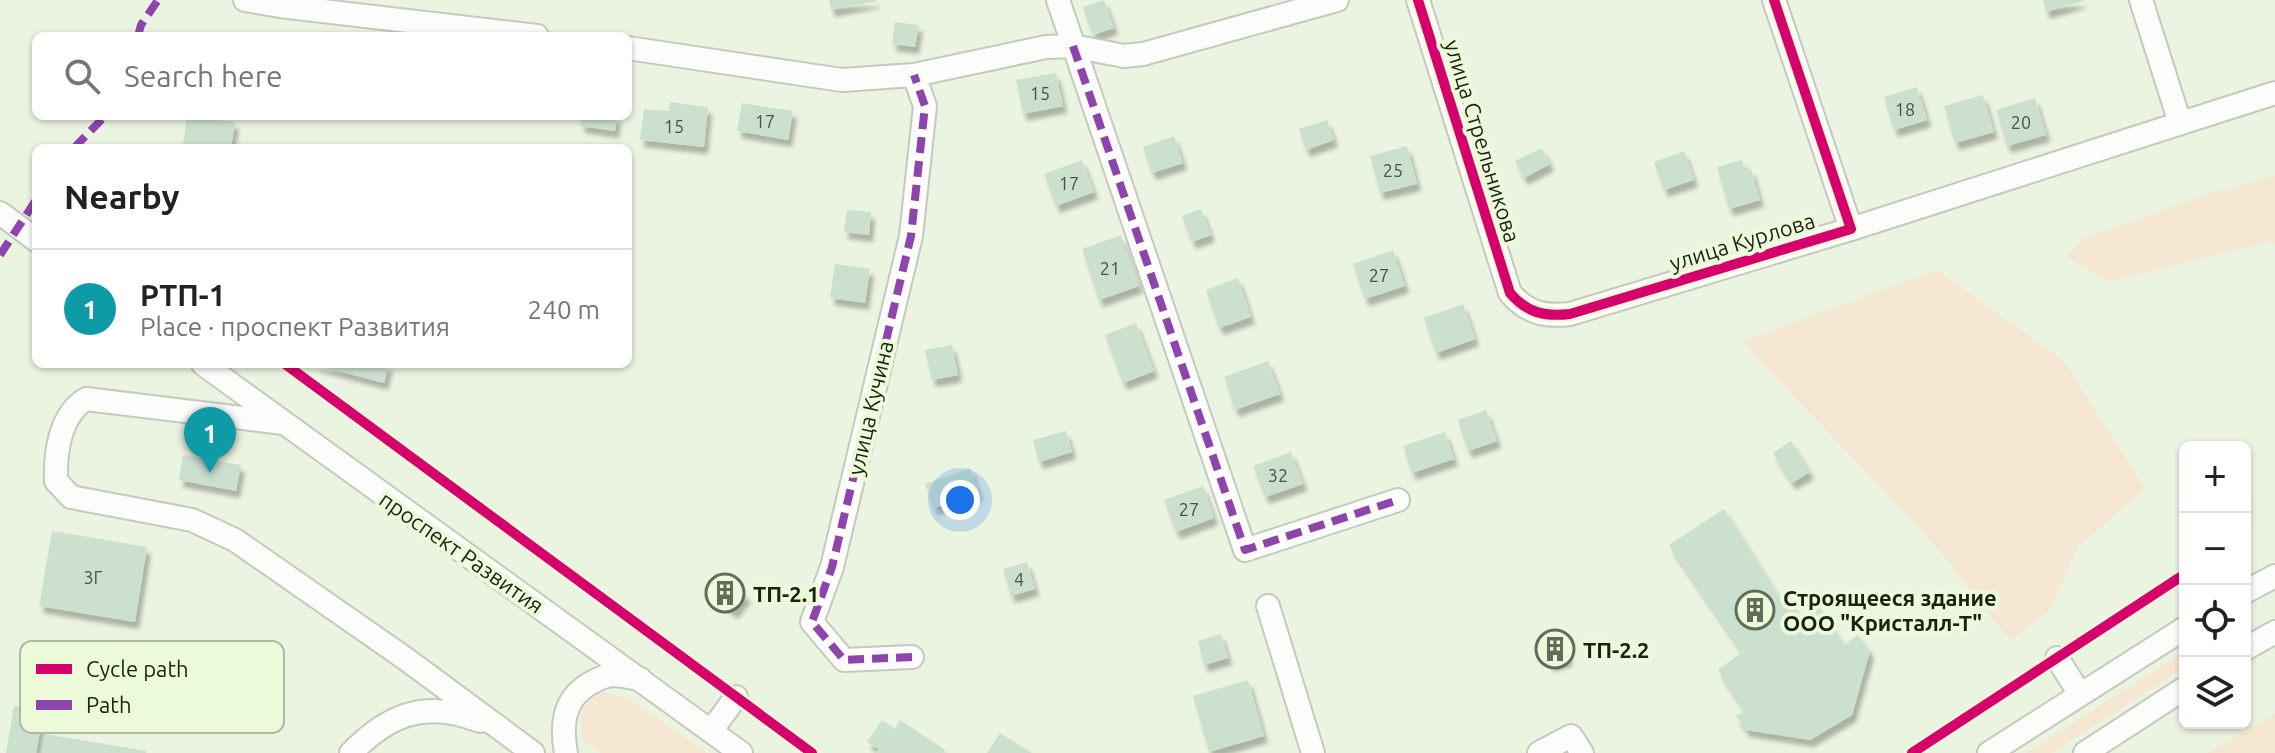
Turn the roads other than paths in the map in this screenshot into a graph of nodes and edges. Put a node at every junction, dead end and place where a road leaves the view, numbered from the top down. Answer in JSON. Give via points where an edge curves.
{"nodes":[{"id":1,"x":245,"y":0,"type":"edge"},
{"id":2,"x":1058,"y":0,"type":"edge"},
{"id":3,"x":1337,"y":0,"type":"edge"},
{"id":4,"x":1418,"y":0,"type":"edge"},
{"id":5,"x":1774,"y":0,"type":"edge"},
{"id":6,"x":2141,"y":0,"type":"edge"},
{"id":7,"x":505,"y":32,"type":"edge"},
{"id":8,"x":1073,"y":46,"type":"junction"},
{"id":9,"x":632,"y":49,"type":"edge"},
{"id":10,"x":914,"y":75,"type":"junction"},
{"id":11,"x":2275,"y":93,"type":"edge"},
{"id":12,"x":2180,"y":123,"type":"junction"},
{"id":13,"x":0,"y":213,"type":"edge"},
{"id":14,"x":1851,"y":229,"type":"junction"},
{"id":15,"x":32,"y":237,"type":"edge"},
{"id":16,"x":1510,"y":293,"type":"joint"},
{"id":17,"x":208,"y":368,"type":"edge"},
{"id":18,"x":283,"y":423,"type":"junction"},
{"id":19,"x":1398,"y":500,"type":"dead end"},
{"id":20,"x":2275,"y":576,"type":"edge"},
{"id":21,"x":2251,"y":589,"type":"edge"},
{"id":22,"x":1268,"y":606,"type":"dead end"},
{"id":23,"x":2179,"y":632,"type":"edge"},
{"id":24,"x":2275,"y":632,"type":"edge"},
{"id":25,"x":2251,"y":646,"type":"edge"},
{"id":26,"x":912,"y":657,"type":"dead end"},
{"id":27,"x":2057,"y":658,"type":"dead end"},
{"id":28,"x":641,"y":679,"type":"junction"},
{"id":29,"x":2179,"y":692,"type":"edge"},
{"id":30,"x":2080,"y":694,"type":"junction"},
{"id":31,"x":736,"y":697,"type":"dead end"},
{"id":32,"x":500,"y":728,"type":"junction"},
{"id":33,"x":711,"y":731,"type":"junction"},
{"id":34,"x":2095,"y":750,"type":"edge"},
{"id":35,"x":351,"y":753,"type":"edge"},
{"id":36,"x":533,"y":753,"type":"edge"},
{"id":37,"x":566,"y":753,"type":"edge"},
{"id":38,"x":741,"y":753,"type":"edge"},
{"id":39,"x":1313,"y":753,"type":"edge"},
{"id":40,"x":1539,"y":753,"type":"edge"},
{"id":41,"x":1582,"y":753,"type":"edge"},
{"id":42,"x":1989,"y":753,"type":"edge"}],
"edges":[{"from":1,"to":7,"type":"street"},
{"from":2,"to":8,"type":"street"},
{"from":3,"to":8,"type":"street","via":[[1143,54],[1105,54]]},
{"from":4,"to":16,"type":"street","name":"улица Стрельникова"},
{"from":5,"to":14,"type":"street","name":"улица Курлова"},
{"from":6,"to":12,"type":"street"},
{"from":8,"to":10,"type":"street"},
{"from":8,"to":19,"type":"street","via":[[1245,550]]},
{"from":9,"to":10,"type":"street","via":[[842,80]]},
{"from":10,"to":26,"type":"street","name":"улица Кучина","via":[[925,106],[911,236],[832,567],[812,622],[844,660]]},
{"from":11,"to":12,"type":"street"},
{"from":12,"to":14,"type":"street"},
{"from":13,"to":15,"type":"street"},
{"from":14,"to":16,"type":"street","name":"улица Курлова","via":[[1570,314],[1527,310]]},
{"from":17,"to":18,"type":"street","name":"проспект Развития"},
{"from":18,"to":28,"type":"street","name":"проспект Развития"},
{"from":18,"to":32,"type":"street","via":[[86,399],[66,420],[56,481],[71,497],[192,520],[235,540]]},
{"from":20,"to":21,"type":"street"},
{"from":22,"to":39,"type":"street"},
{"from":23,"to":30,"type":"street"},
{"from":24,"to":25,"type":"street"},
{"from":27,"to":30,"type":"street"},
{"from":28,"to":33,"type":"street","name":"проспект Развития"},
{"from":28,"to":37,"type":"street","via":[[612,675],[571,700],[563,733]]},
{"from":29,"to":34,"type":"street"},
{"from":30,"to":42,"type":"street"},
{"from":31,"to":33,"type":"street"},
{"from":32,"to":35,"type":"street","via":[[452,712],[416,711],[388,723]]},
{"from":32,"to":36,"type":"street"},
{"from":33,"to":38,"type":"street","name":"проспект Развития"},
{"from":40,"to":41,"type":"street","via":[[1571,736]]}]}
